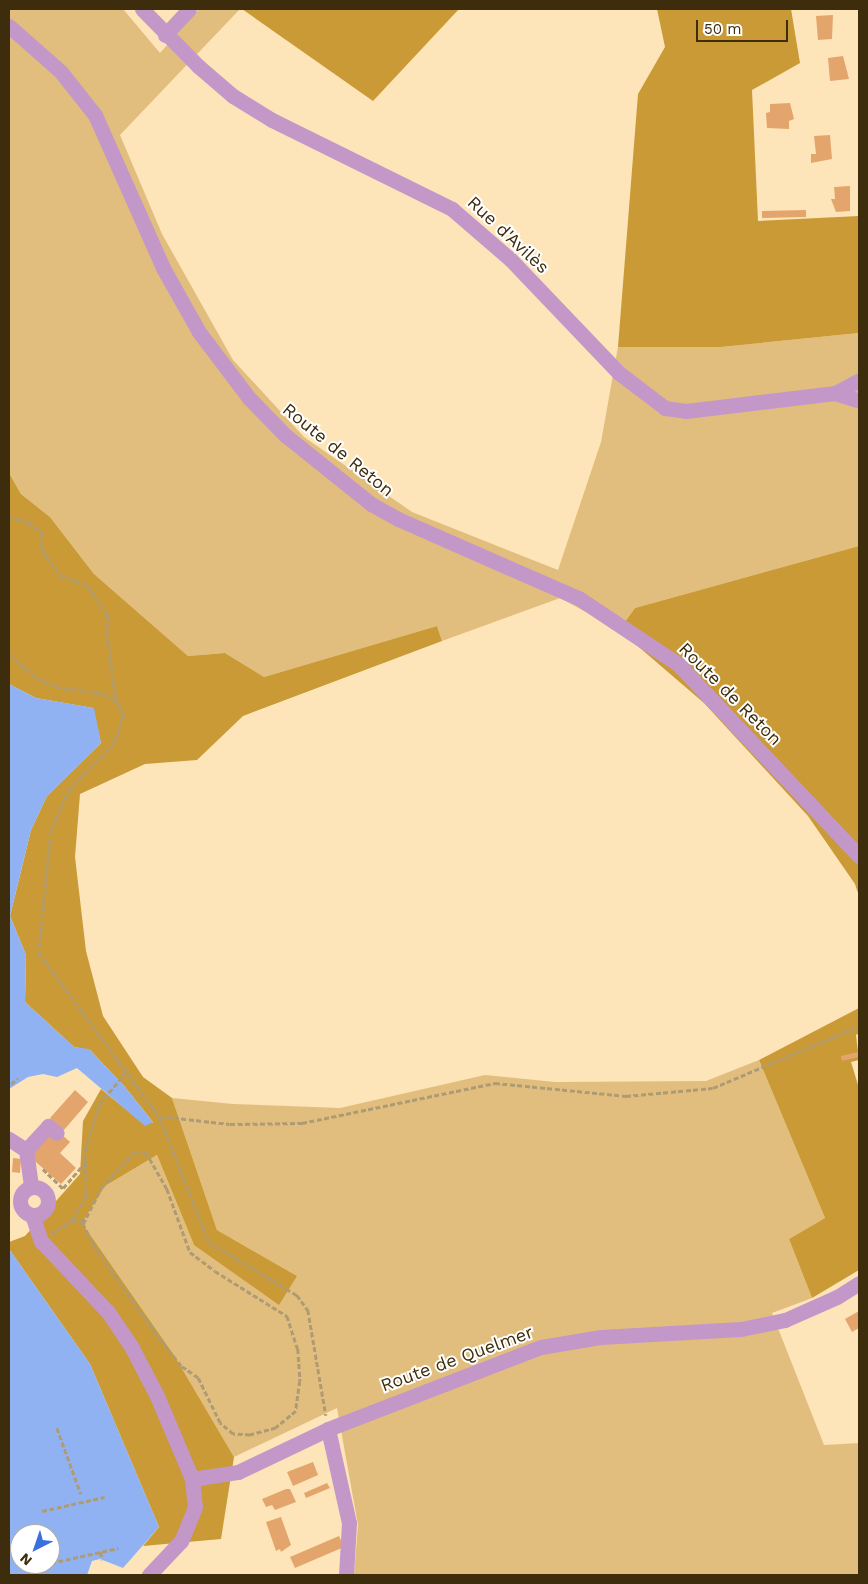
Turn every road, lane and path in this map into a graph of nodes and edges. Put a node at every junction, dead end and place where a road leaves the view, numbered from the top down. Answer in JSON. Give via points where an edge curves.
{"nodes":[{"id":1,"x":142,"y":9,"type":"edge"},
{"id":2,"x":189,"y":9,"type":"edge"},
{"id":3,"x":9,"y":26,"type":"edge"},
{"id":4,"x":165,"y":35,"type":"junction"},
{"id":5,"x":859,"y":380,"type":"edge"},
{"id":6,"x":835,"y":392,"type":"junction"},
{"id":7,"x":859,"y":401,"type":"edge"},
{"id":8,"x":9,"y":517,"type":"edge"},
{"id":9,"x":9,"y":654,"type":"edge"},
{"id":10,"x":116,"y":700,"type":"junction"},
{"id":11,"x":859,"y":856,"type":"edge"},
{"id":12,"x":859,"y":1026,"type":"edge"},
{"id":13,"x":126,"y":1072,"type":"junction"},
{"id":14,"x":18,"y":1078,"type":"dead end"},
{"id":15,"x":11,"y":1084,"type":"dead end"},
{"id":16,"x":159,"y":1116,"type":"junction"},
{"id":17,"x":56,"y":1133,"type":"dead end"},
{"id":18,"x":9,"y":1139,"type":"edge"},
{"id":19,"x":27,"y":1153,"type":"junction"},
{"id":20,"x":85,"y":1163,"type":"junction"},
{"id":21,"x":31,"y":1187,"type":"junction"},
{"id":22,"x":32,"y":1215,"type":"junction"},
{"id":23,"x":72,"y":1220,"type":"junction"},
{"id":24,"x":85,"y":1221,"type":"junction"},
{"id":25,"x":41,"y":1241,"type":"junction"},
{"id":26,"x":859,"y":1283,"type":"edge"},
{"id":27,"x":57,"y":1428,"type":"dead end"},
{"id":28,"x":328,"y":1429,"type":"junction"},
{"id":29,"x":192,"y":1479,"type":"junction"},
{"id":30,"x":80,"y":1494,"type":"dead end"},
{"id":31,"x":104,"y":1497,"type":"dead end"},
{"id":32,"x":42,"y":1511,"type":"dead end"},
{"id":33,"x":118,"y":1548,"type":"dead end"},
{"id":34,"x":101,"y":1552,"type":"junction"},
{"id":35,"x":102,"y":1560,"type":"dead end"},
{"id":36,"x":60,"y":1561,"type":"edge"},
{"id":37,"x":148,"y":1575,"type":"edge"},
{"id":38,"x":346,"y":1575,"type":"edge"}],
"edges":[{"from":1,"to":4,"type":"street","name":"Rue d'Avilès"},
{"from":2,"to":4,"type":"street"},
{"from":3,"to":11,"type":"street","name":"Route de Reton","via":[[61,72],[95,115],[163,268],[199,332],[249,398],[285,435],[377,508],[580,599],[678,664]]},
{"from":4,"to":6,"type":"street","name":"Rue d'Avilès","via":[[233,96],[272,120],[452,209],[510,259],[619,374],[665,408],[686,410]]},
{"from":5,"to":6,"type":"street","name":"Rue d'Avilès"},
{"from":6,"to":7,"type":"street"},
{"from":8,"to":10,"type":"path","via":[[28,522],[42,533],[42,550],[60,575],[88,586],[108,616],[106,632]]},
{"from":9,"to":10,"type":"path","via":[[37,678],[57,687],[104,694]]},
{"from":10,"to":13,"type":"path","via":[[124,715],[114,744],[70,789],[51,831],[39,953]]},
{"from":12,"to":16,"type":"path","via":[[713,1088],[626,1096],[495,1083],[302,1124],[230,1124]]},
{"from":13,"to":16,"type":"path"},
{"from":13,"to":20,"type":"path","via":[[99,1104],[85,1150]]},
{"from":14,"to":15,"type":"path"},
{"from":16,"to":28,"type":"path","via":[[209,1242],[297,1295],[308,1310]]},
{"from":17,"to":19,"type":"street","via":[[48,1126]]},
{"from":18,"to":19,"type":"street"},
{"from":19,"to":20,"type":"path","via":[[63,1188]]},
{"from":19,"to":21,"type":"street"},
{"from":20,"to":23,"type":"path","via":[[86,1197]]},
{"from":21,"to":22,"type":"street","via":[[23,1192],[20,1201],[23,1210]]},
{"from":21,"to":22,"type":"street","via":[[40,1188],[49,1198],[45,1211]]},
{"from":22,"to":25,"type":"street"},
{"from":23,"to":24,"type":"path"},
{"from":23,"to":25,"type":"path"},
{"from":24,"to":24,"type":"path","via":[[95,1248],[160,1340],[182,1366],[198,1378],[220,1423],[233,1434],[250,1436],[276,1428],[296,1411],[300,1381],[298,1349],[287,1316],[215,1272],[190,1252],[168,1189],[146,1152],[134,1152],[101,1188]]},
{"from":25,"to":29,"type":"street","via":[[108,1312],[131,1346],[158,1396]]},
{"from":26,"to":28,"type":"street","name":"Route de Quelmer","via":[[837,1297],[785,1320],[741,1329],[600,1336],[541,1347]]},
{"from":27,"to":30,"type":"path"},
{"from":28,"to":29,"type":"street","name":"Route de Quelmer","via":[[238,1472]]},
{"from":28,"to":38,"type":"street","via":[[349,1523]]},
{"from":29,"to":37,"type":"street","via":[[195,1507],[180,1541]]},
{"from":31,"to":32,"type":"path"},
{"from":33,"to":34,"type":"path"},
{"from":34,"to":35,"type":"path"},
{"from":34,"to":36,"type":"path"}]}
